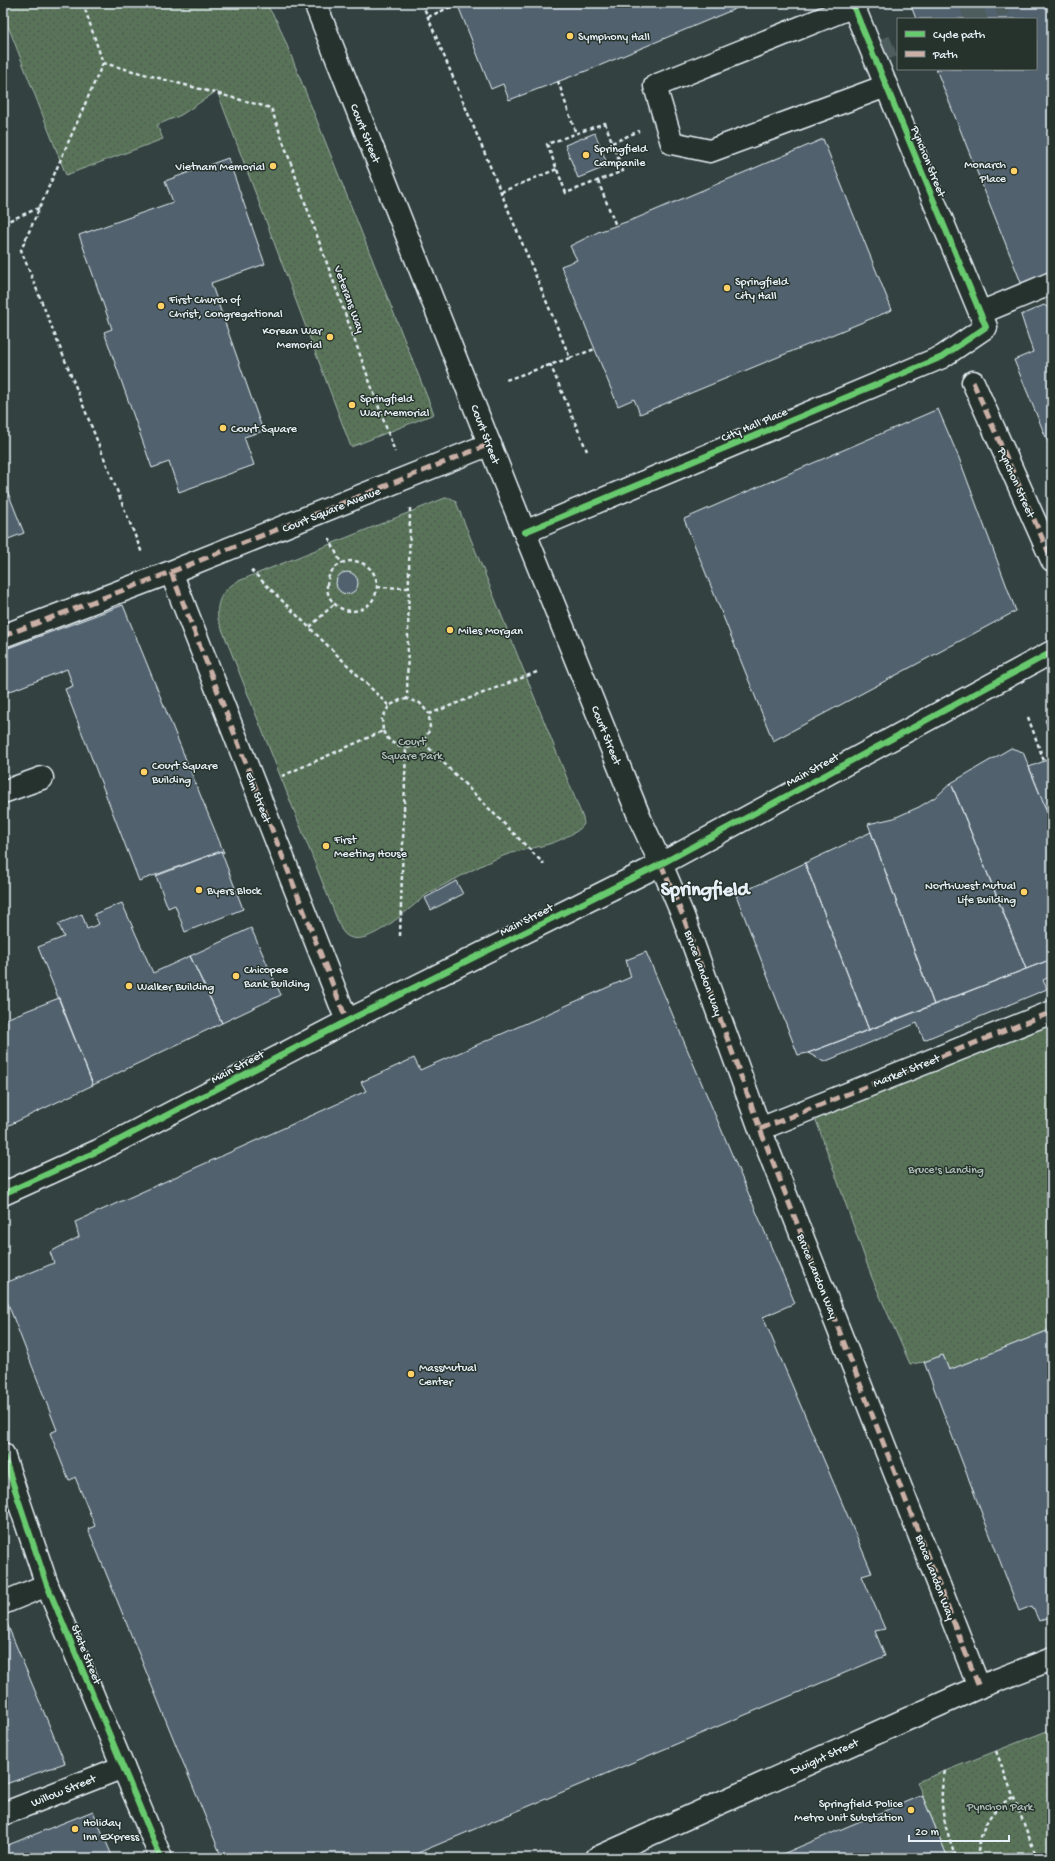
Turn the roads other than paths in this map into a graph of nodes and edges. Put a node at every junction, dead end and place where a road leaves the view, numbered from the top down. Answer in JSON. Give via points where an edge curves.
{"nodes":[{"id":1,"x":315,"y":3,"type":"edge"},
{"id":2,"x":853,"y":5,"type":"edge"},
{"id":3,"x":886,"y":86,"type":"junction"},
{"id":4,"x":1052,"y":283,"type":"edge"},
{"id":5,"x":983,"y":320,"type":"junction"},
{"id":6,"x":973,"y":382,"type":"dead end"},
{"id":7,"x":490,"y":444,"type":"junction"},
{"id":8,"x":525,"y":532,"type":"junction"},
{"id":9,"x":1052,"y":560,"type":"edge"},
{"id":10,"x":162,"y":576,"type":"junction"},
{"id":11,"x":3,"y":636,"type":"edge"},
{"id":12,"x":1052,"y":652,"type":"edge"},
{"id":13,"x":42,"y":778,"type":"dead end"},
{"id":14,"x":3,"y":792,"type":"edge"},
{"id":15,"x":661,"y":864,"type":"junction"},
{"id":16,"x":1052,"y":1012,"type":"edge"},
{"id":17,"x":347,"y":1021,"type":"junction"},
{"id":18,"x":760,"y":1129,"type":"junction"},
{"id":19,"x":3,"y":1194,"type":"edge"},
{"id":20,"x":3,"y":1454,"type":"edge"},
{"id":21,"x":47,"y":1585,"type":"junction"},
{"id":22,"x":3,"y":1603,"type":"edge"},
{"id":23,"x":1052,"y":1659,"type":"edge"},
{"id":24,"x":979,"y":1687,"type":"junction"},
{"id":25,"x":123,"y":1767,"type":"junction"},
{"id":26,"x":3,"y":1814,"type":"edge"},
{"id":27,"x":161,"y":1858,"type":"edge"},
{"id":28,"x":597,"y":1858,"type":"edge"}],
"edges":[{"from":1,"to":7,"type":"street","name":"Court Street"},
{"from":2,"to":3,"type":"street","name":"Pynchon Street"},
{"from":2,"to":3,"type":"street","via":[[655,86],[672,143],[710,151]]},
{"from":3,"to":5,"type":"street","name":"Pynchon Street"},
{"from":4,"to":5,"type":"street","name":"City Hall Place"},
{"from":5,"to":8,"type":"street","name":"City Hall Place","via":[[942,356]]},
{"from":6,"to":9,"type":"street","name":"Pynchon Street"},
{"from":7,"to":8,"type":"street","name":"Court Street"},
{"from":7,"to":10,"type":"street","name":"Court Square Avenue","via":[[408,487],[237,546]]},
{"from":8,"to":15,"type":"street","name":"Court Street","via":[[641,821]]},
{"from":10,"to":11,"type":"street","name":"Court Square Avenue"},
{"from":10,"to":17,"type":"street","name":"Elm Street","via":[[256,788]]},
{"from":12,"to":15,"type":"street","name":"Main Street"},
{"from":13,"to":14,"type":"street"},
{"from":15,"to":17,"type":"street","name":"Main Street"},
{"from":15,"to":18,"type":"street","name":"Bruce Landon Way","via":[[683,916]]},
{"from":16,"to":18,"type":"street","name":"Market Street"},
{"from":17,"to":19,"type":"street","name":"Main Street","via":[[98,1151]]},
{"from":18,"to":24,"type":"street","name":"Bruce Landon Way"},
{"from":20,"to":21,"type":"street","name":"State Street"},
{"from":21,"to":22,"type":"street"},
{"from":21,"to":25,"type":"street","name":"State Street"},
{"from":23,"to":24,"type":"street","name":"Dwight Street"},
{"from":24,"to":28,"type":"street","name":"Dwight Street"},
{"from":25,"to":26,"type":"street","name":"Willow Street"},
{"from":25,"to":27,"type":"street","name":"State Street"}]}
